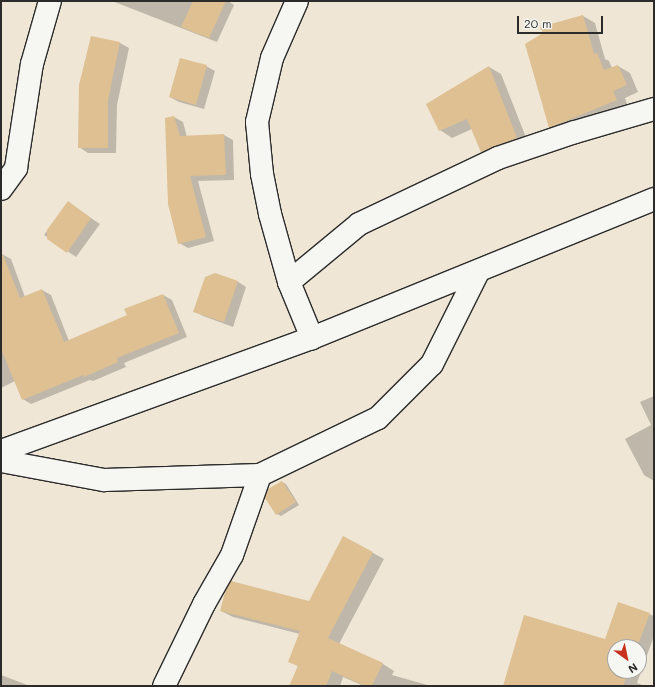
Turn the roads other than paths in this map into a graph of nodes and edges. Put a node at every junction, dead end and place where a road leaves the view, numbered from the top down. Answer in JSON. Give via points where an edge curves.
{"nodes":[{"id":1,"x":50,"y":1,"type":"edge"},
{"id":2,"x":297,"y":1,"type":"edge"},
{"id":3,"x":654,"y":109,"type":"edge"},
{"id":4,"x":1,"y":189,"type":"edge"},
{"id":5,"x":654,"y":199,"type":"edge"},
{"id":6,"x":478,"y":272,"type":"junction"},
{"id":7,"x":290,"y":282,"type":"junction"},
{"id":8,"x":312,"y":338,"type":"junction"},
{"id":9,"x":1,"y":451,"type":"edge"},
{"id":10,"x":1,"y":461,"type":"edge"},
{"id":11,"x":260,"y":475,"type":"junction"},
{"id":12,"x":164,"y":686,"type":"edge"}],
"edges":[{"from":1,"to":4,"type":"street","via":[[32,64],[16,168]]},
{"from":2,"to":7,"type":"street","via":[[272,58],[257,122],[262,174],[270,214]]},
{"from":3,"to":7,"type":"street","via":[[498,158],[359,224]]},
{"from":5,"to":6,"type":"street"},
{"from":6,"to":8,"type":"street"},
{"from":6,"to":11,"type":"street","via":[[432,364],[378,418]]},
{"from":7,"to":8,"type":"street"},
{"from":8,"to":9,"type":"street"},
{"from":10,"to":11,"type":"street","via":[[104,480]]},
{"from":11,"to":12,"type":"street","via":[[232,555],[204,604]]}]}
